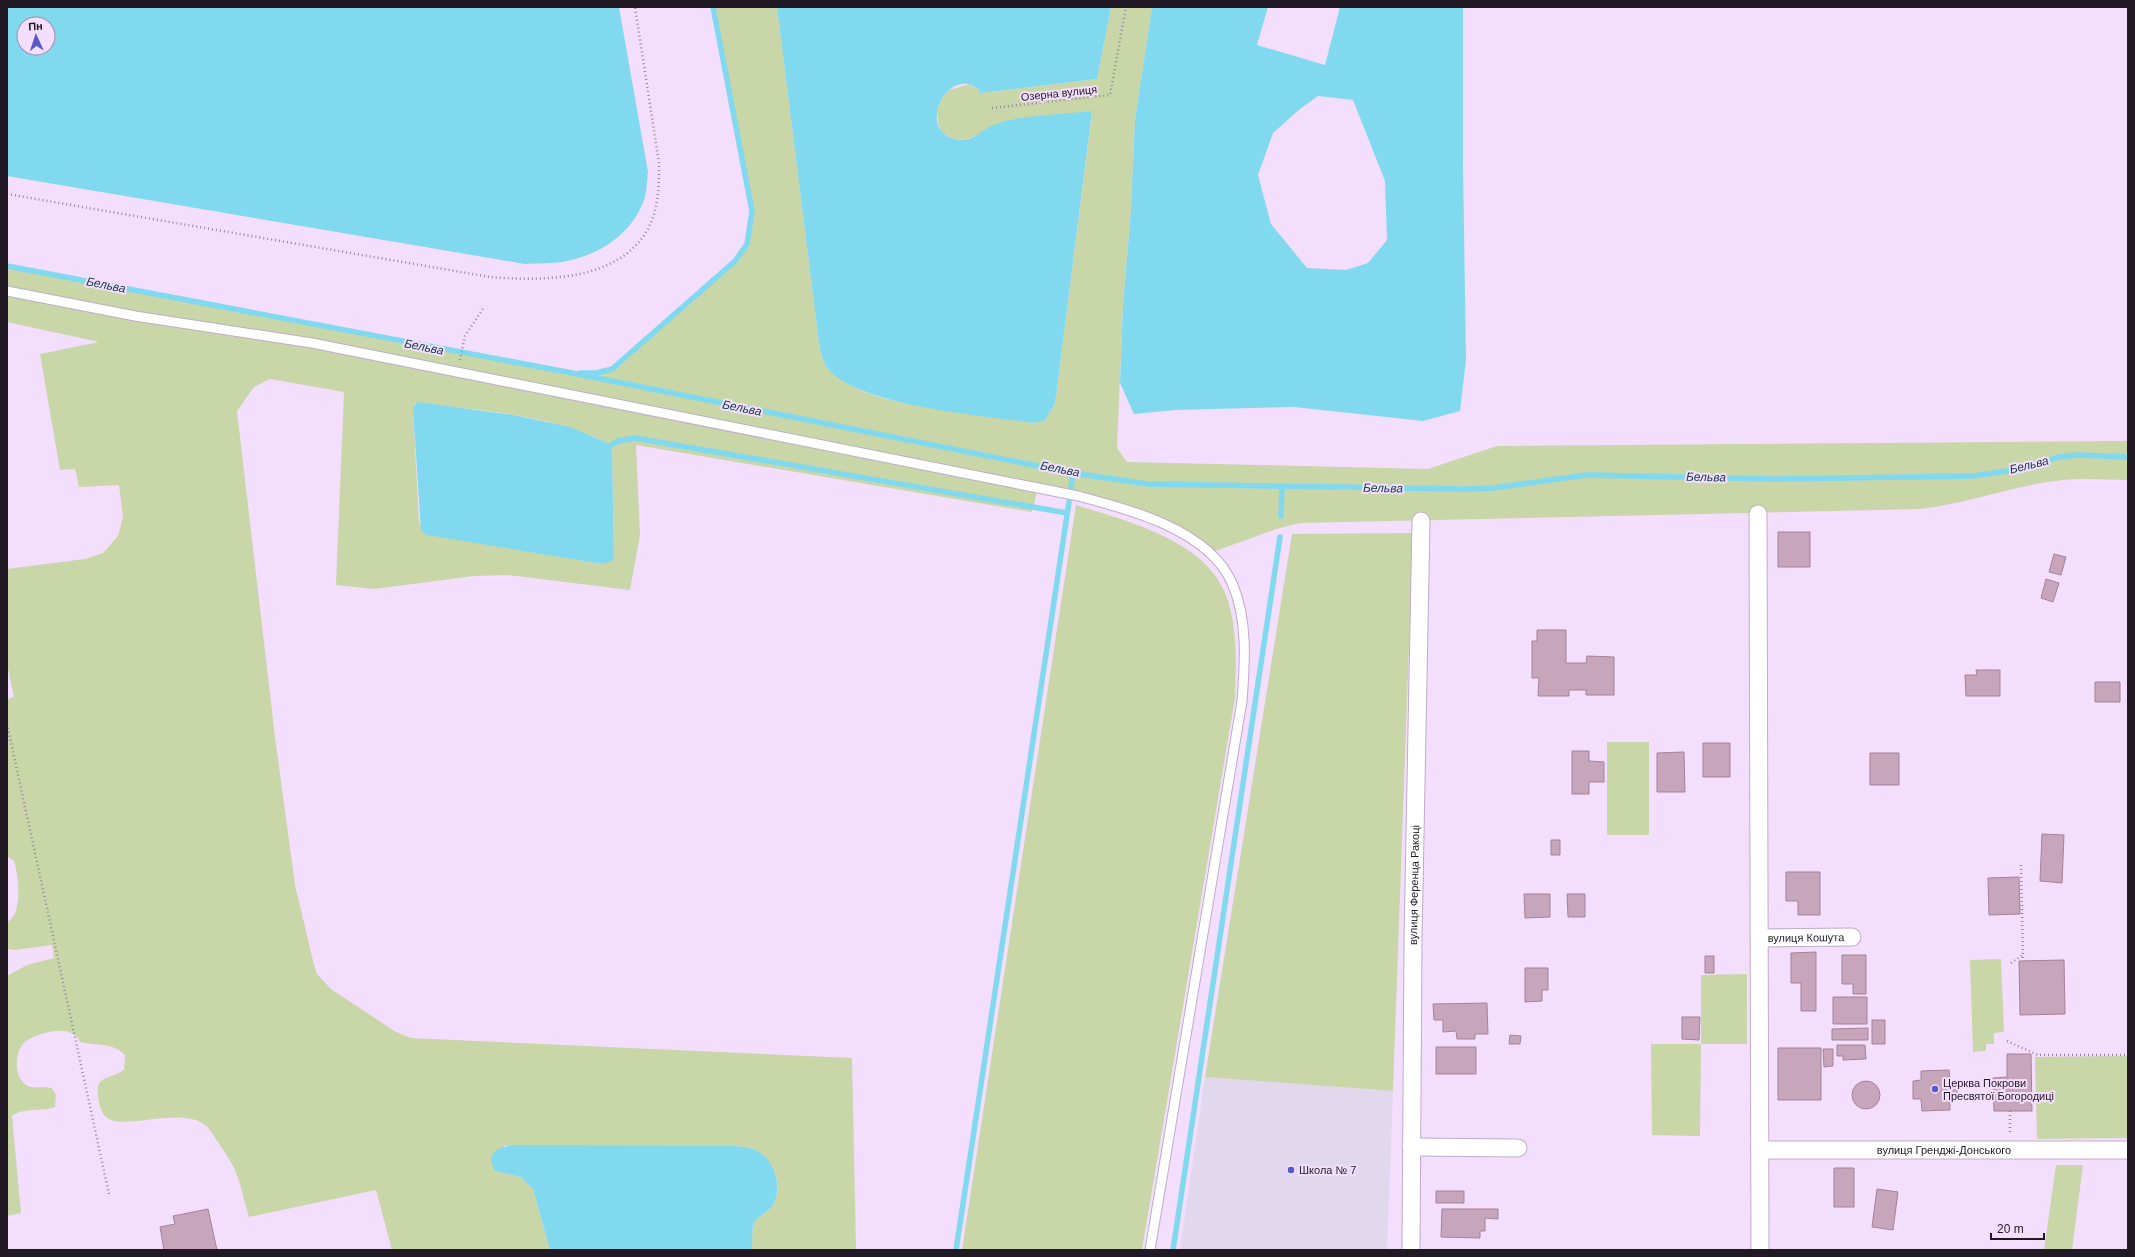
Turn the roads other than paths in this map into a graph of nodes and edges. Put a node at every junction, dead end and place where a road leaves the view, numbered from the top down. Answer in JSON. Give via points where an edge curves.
{"nodes":[{"id":1,"x":7,"y":291,"type":"edge"},
{"id":2,"x":1758,"y":514,"type":"dead end"},
{"id":3,"x":1421,"y":521,"type":"dead end"},
{"id":4,"x":1852,"y":937,"type":"dead end"},
{"id":5,"x":1761,"y":938,"type":"junction"},
{"id":6,"x":1411,"y":1146,"type":"junction"},
{"id":7,"x":1518,"y":1148,"type":"dead end"},
{"id":8,"x":1760,"y":1150,"type":"junction"},
{"id":9,"x":2128,"y":1150,"type":"edge"},
{"id":10,"x":1150,"y":1250,"type":"edge"},
{"id":11,"x":1410,"y":1250,"type":"edge"},
{"id":12,"x":1760,"y":1250,"type":"edge"}],
"edges":[{"from":1,"to":10,"type":"lane","via":[[135,316],[312,343],[1078,496],[1125,508],[1157,521],[1210,553],[1232,583],[1238,600],[1244,648],[1242,694]]},
{"from":2,"to":5,"type":"street"},
{"from":3,"to":6,"type":"street","name":"вулиця Ференца Ракоці"},
{"from":4,"to":5,"type":"street","name":"вулиця Кошута"},
{"from":5,"to":8,"type":"street"},
{"from":6,"to":7,"type":"street"},
{"from":6,"to":11,"type":"street","name":"вулиця Ференца Ракоці"},
{"from":8,"to":9,"type":"street","name":"вулиця Гренджі-Донського"},
{"from":8,"to":12,"type":"street"}]}
